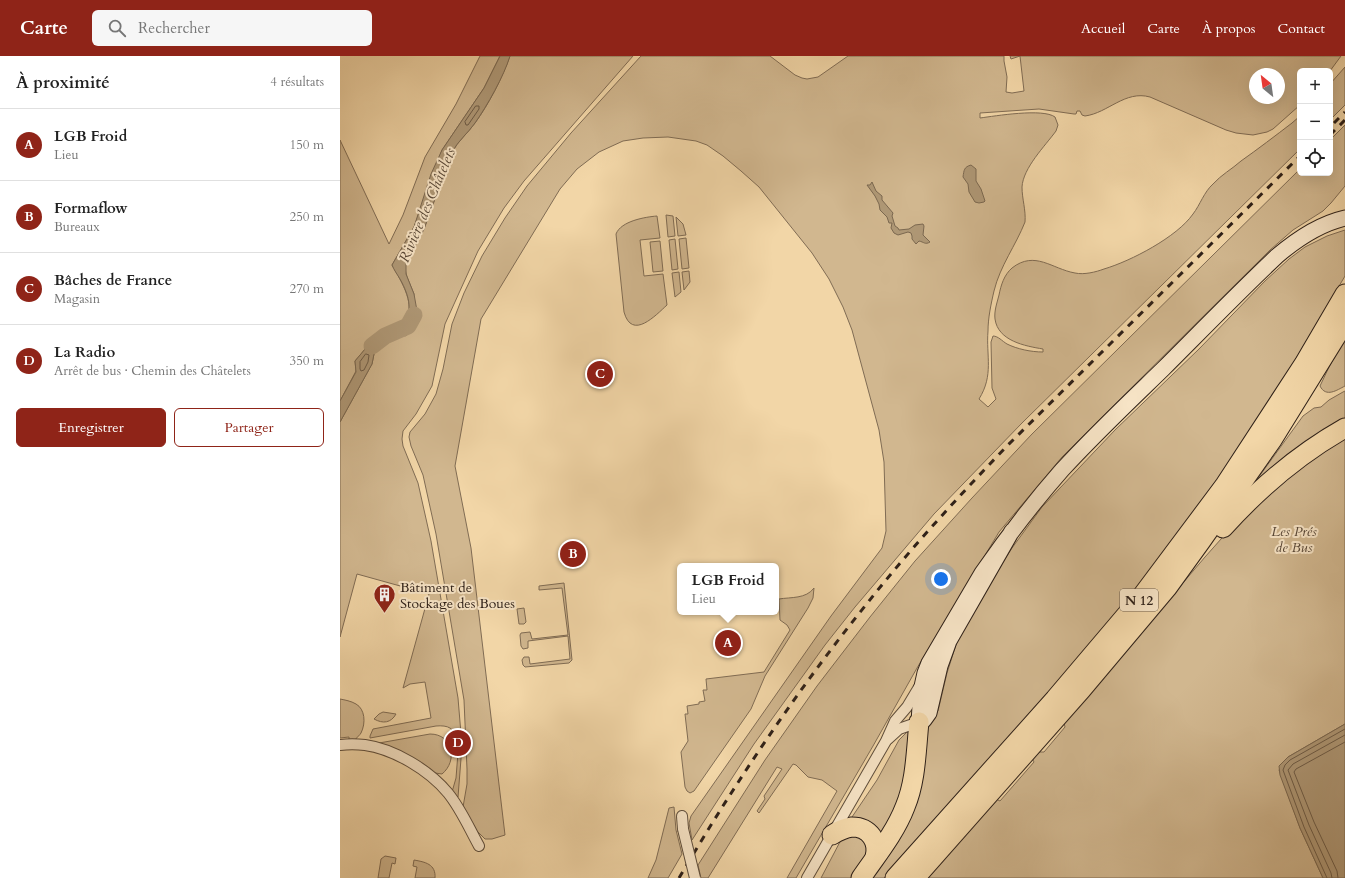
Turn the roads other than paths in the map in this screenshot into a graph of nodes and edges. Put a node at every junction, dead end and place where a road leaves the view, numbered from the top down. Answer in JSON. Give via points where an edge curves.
{"nodes":[{"id":1,"x":1345,"y":218,"type":"edge"},
{"id":2,"x":1345,"y":294,"type":"edge"},
{"id":3,"x":1345,"y":322,"type":"edge"},
{"id":4,"x":1345,"y":428,"type":"edge"},
{"id":5,"x":1012,"y":531,"type":"junction"},
{"id":6,"x":1201,"y":542,"type":"junction"},
{"id":7,"x":922,"y":682,"type":"junction"},
{"id":8,"x":919,"y":722,"type":"junction"},
{"id":9,"x":886,"y":741,"type":"junction"},
{"id":10,"x":340,"y":745,"type":"edge"},
{"id":11,"x":682,"y":816,"type":"dead end"},
{"id":12,"x":832,"y":835,"type":"junction"},
{"id":13,"x":479,"y":846,"type":"dead end"},
{"id":14,"x":875,"y":857,"type":"junction"},
{"id":15,"x":695,"y":878,"type":"edge"},
{"id":16,"x":807,"y":878,"type":"edge"},
{"id":17,"x":861,"y":878,"type":"edge"},
{"id":18,"x":895,"y":878,"type":"edge"},
{"id":19,"x":915,"y":878,"type":"edge"}],
"edges":[{"from":1,"to":5,"type":"street","via":[[1310,233],[1273,260],[1084,446]]},
{"from":2,"to":18,"type":"highway","number":"N 12","via":[[1304,364],[1225,485],[1139,600],[1055,699]]},
{"from":3,"to":6,"type":"highway","number":"N 12","via":[[1272,440]]},
{"from":4,"to":6,"type":"highway","via":[[1310,450],[1252,497],[1214,539]]},
{"from":5,"to":7,"type":"street","via":[[971,590],[934,654]]},
{"from":5,"to":8,"type":"street","via":[[949,641],[929,713]]},
{"from":6,"to":19,"type":"highway","number":"N 12","via":[[1114,652]]},
{"from":7,"to":8,"type":"street"},
{"from":7,"to":9,"type":"street","via":[[893,725]]},
{"from":8,"to":9,"type":"street","via":[[899,729]]},
{"from":8,"to":14,"type":"highway","via":[[915,769],[909,797],[900,819]]},
{"from":9,"to":12,"type":"street"},
{"from":10,"to":13,"type":"street","via":[[364,745],[385,750],[430,776],[457,805]]},
{"from":11,"to":15,"type":"street","bridge":true},
{"from":12,"to":14,"type":"highway","via":[[849,828],[865,830],[874,839]]},
{"from":12,"to":16,"type":"street"},
{"from":14,"to":17,"type":"highway"}]}
